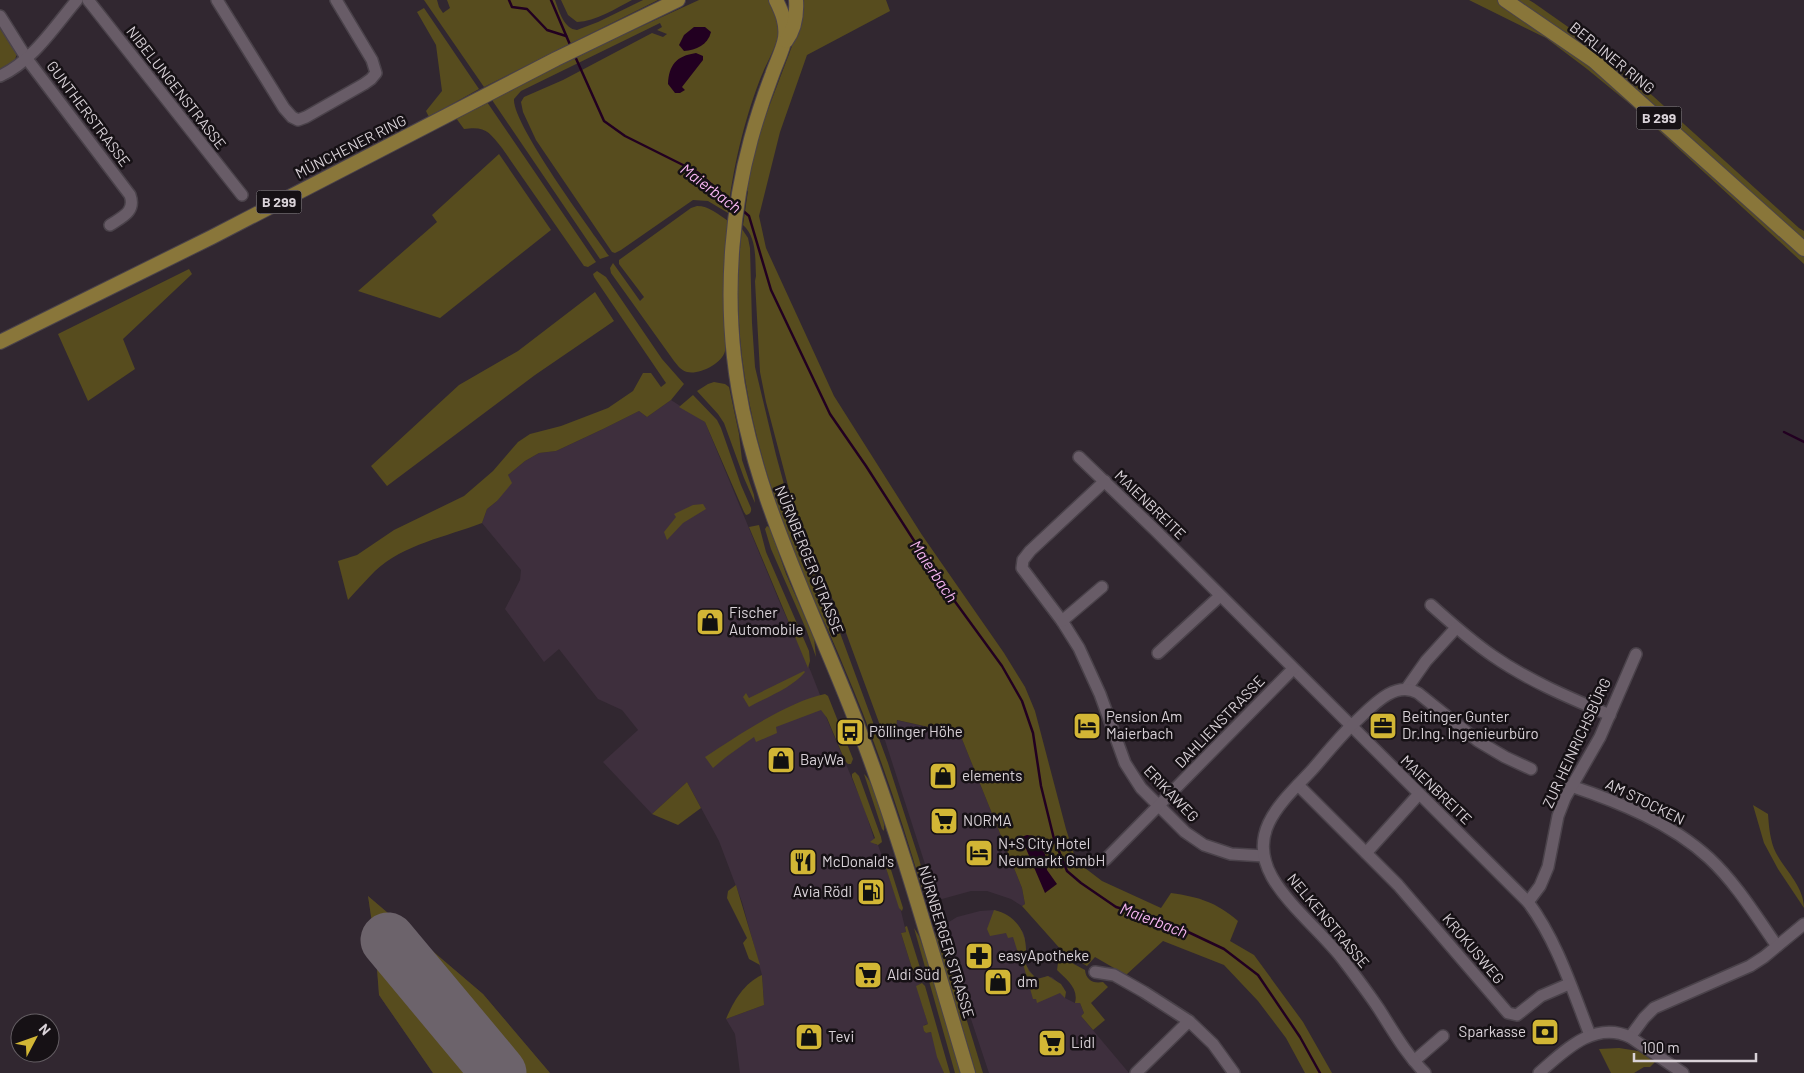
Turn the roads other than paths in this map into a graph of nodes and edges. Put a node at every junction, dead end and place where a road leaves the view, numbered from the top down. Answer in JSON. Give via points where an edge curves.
{"nodes":[{"id":1,"x":77,"y":0,"type":"edge"},
{"id":2,"x":88,"y":0,"type":"edge"},
{"id":3,"x":217,"y":0,"type":"edge"},
{"id":4,"x":336,"y":0,"type":"edge"},
{"id":5,"x":678,"y":0,"type":"edge"},
{"id":6,"x":776,"y":0,"type":"edge"},
{"id":7,"x":796,"y":0,"type":"edge"},
{"id":8,"x":1505,"y":0,"type":"edge"},
{"id":9,"x":0,"y":16,"type":"edge"},
{"id":10,"x":783,"y":46,"type":"junction"},
{"id":11,"x":27,"y":58,"type":"junction"},
{"id":12,"x":0,"y":76,"type":"edge"},
{"id":13,"x":242,"y":195,"type":"dead end"},
{"id":14,"x":110,"y":225,"type":"dead end"},
{"id":15,"x":1804,"y":249,"type":"edge"},
{"id":16,"x":0,"y":342,"type":"edge"},
{"id":17,"x":1079,"y":457,"type":"dead end"},
{"id":18,"x":1105,"y":482,"type":"junction"},
{"id":19,"x":1102,"y":587,"type":"dead end"},
{"id":20,"x":1220,"y":596,"type":"junction"},
{"id":21,"x":1431,"y":605,"type":"dead end"},
{"id":22,"x":1062,"y":621,"type":"junction"},
{"id":23,"x":1456,"y":628,"type":"junction"},
{"id":24,"x":1158,"y":653,"type":"dead end"},
{"id":25,"x":1636,"y":654,"type":"dead end"},
{"id":26,"x":1293,"y":669,"type":"junction"},
{"id":27,"x":1407,"y":688,"type":"junction"},
{"id":28,"x":1610,"y":715,"type":"junction"},
{"id":29,"x":1351,"y":726,"type":"junction"},
{"id":30,"x":1531,"y":769,"type":"dead end"},
{"id":31,"x":1298,"y":785,"type":"junction"},
{"id":32,"x":1571,"y":786,"type":"junction"},
{"id":33,"x":1418,"y":794,"type":"junction"},
{"id":34,"x":1159,"y":806,"type":"junction"},
{"id":35,"x":1366,"y":853,"type":"junction"},
{"id":36,"x":1264,"y":856,"type":"junction"},
{"id":37,"x":1105,"y":860,"type":"dead end"},
{"id":38,"x":1528,"y":902,"type":"junction"},
{"id":39,"x":1804,"y":924,"type":"edge"},
{"id":40,"x":1777,"y":946,"type":"junction"},
{"id":41,"x":1096,"y":972,"type":"dead end"},
{"id":42,"x":1569,"y":984,"type":"junction"},
{"id":43,"x":1189,"y":1021,"type":"junction"},
{"id":44,"x":1590,"y":1035,"type":"junction"},
{"id":45,"x":1442,"y":1036,"type":"dead end"},
{"id":46,"x":1630,"y":1037,"type":"junction"},
{"id":47,"x":1414,"y":1061,"type":"junction"},
{"id":48,"x":968,"y":1073,"type":"edge"},
{"id":49,"x":1136,"y":1073,"type":"edge"},
{"id":50,"x":1234,"y":1073,"type":"edge"},
{"id":51,"x":1425,"y":1073,"type":"edge"},
{"id":52,"x":1539,"y":1073,"type":"edge"},
{"id":53,"x":1683,"y":1073,"type":"edge"}],
"edges":[{"from":1,"to":11,"type":"street"},
{"from":2,"to":13,"type":"street","name":"NIBELUNGENSTRASSE"},
{"from":3,"to":4,"type":"street","via":[[284,108],[302,120],[364,84],[376,73],[372,60]]},
{"from":5,"to":16,"type":"main road","name":"MÜNCHENER RING","number":"B 299"},
{"from":6,"to":10,"type":"main road","name":"NÜRNBERGER STRASSE","via":[[785,24]]},
{"from":7,"to":10,"type":"main road","name":"NÜRNBERGER STRASSE","via":[[794,28]]},
{"from":8,"to":15,"type":"main road","name":"BERLINER RING","number":"B 299","via":[[1594,61]]},
{"from":9,"to":11,"type":"street","name":"GUNTHERSTRASSE"},
{"from":10,"to":48,"type":"main road","name":"NÜRNBERGER STRASSE","via":[[756,120],[734,227],[731,286],[733,352],[740,403],[765,495],[874,768]]},
{"from":11,"to":12,"type":"street"},
{"from":11,"to":14,"type":"street","name":"GUNTHERSTRASSE","via":[[130,195],[130,211]]},
{"from":17,"to":18,"type":"street","name":"MAIENBREITE"},
{"from":18,"to":20,"type":"street","name":"MAIENBREITE"},
{"from":18,"to":22,"type":"street","name":"ERIKAWEG","via":[[1021,563]]},
{"from":19,"to":22,"type":"street"},
{"from":20,"to":24,"type":"street"},
{"from":20,"to":26,"type":"street","name":"MAIENBREITE"},
{"from":21,"to":23,"type":"street"},
{"from":22,"to":34,"type":"street","name":"ERIKAWEG","via":[[1092,675],[1130,773]]},
{"from":23,"to":27,"type":"street","via":[[1422,665]]},
{"from":23,"to":28,"type":"street","via":[[1534,681]]},
{"from":25,"to":28,"type":"street","name":"ZUR HEINRICHSBÜRG"},
{"from":26,"to":29,"type":"street","name":"MAIENBREITE"},
{"from":26,"to":34,"type":"street","name":"DAHLIENSTRASSE"},
{"from":27,"to":29,"type":"street","via":[[1390,693]]},
{"from":27,"to":30,"type":"street","via":[[1418,693],[1478,741]]},
{"from":28,"to":32,"type":"street","name":"ZUR HEINRICHSBÜRG","via":[[1595,748]]},
{"from":29,"to":31,"type":"street"},
{"from":29,"to":33,"type":"street","name":"MAIENBREITE"},
{"from":31,"to":35,"type":"street","name":"KROKUSWEG"},
{"from":31,"to":36,"type":"street","via":[[1269,821]]},
{"from":32,"to":38,"type":"street","name":"ZUR HEINRICHSBÜRG","via":[[1558,816],[1543,879]]},
{"from":32,"to":40,"type":"street","name":"AM STOCKEN","via":[[1643,815],[1700,850],[1732,884]]},
{"from":33,"to":35,"type":"street"},
{"from":33,"to":38,"type":"street","name":"MAIENBREITE"},
{"from":34,"to":36,"type":"street","name":"ERIKAWEG","via":[[1185,832],[1211,848],[1231,854]]},
{"from":34,"to":37,"type":"street","name":"DAHLIENSTRASSE"},
{"from":35,"to":42,"type":"street","name":"KROKUSWEG","via":[[1423,913],[1508,1013],[1517,1015],[1541,996]]},
{"from":36,"to":47,"type":"street","name":"NELKENSTRASSE","via":[[1277,883],[1348,967]]},
{"from":38,"to":42,"type":"street","name":"MAIENBREITE","via":[[1549,935]]},
{"from":39,"to":40,"type":"street"},
{"from":40,"to":46,"type":"street","via":[[1750,966],[1654,1008]]},
{"from":41,"to":43,"type":"street","via":[[1114,975]]},
{"from":42,"to":44,"type":"street","name":"MAIENBREITE"},
{"from":43,"to":49,"type":"street"},
{"from":43,"to":50,"type":"street","via":[[1213,1044]]},
{"from":44,"to":46,"type":"street","via":[[1602,1031]]},
{"from":44,"to":52,"type":"street"},
{"from":45,"to":47,"type":"street"},
{"from":46,"to":53,"type":"street"},
{"from":47,"to":51,"type":"street","name":"NELKENSTRASSE"}]}
